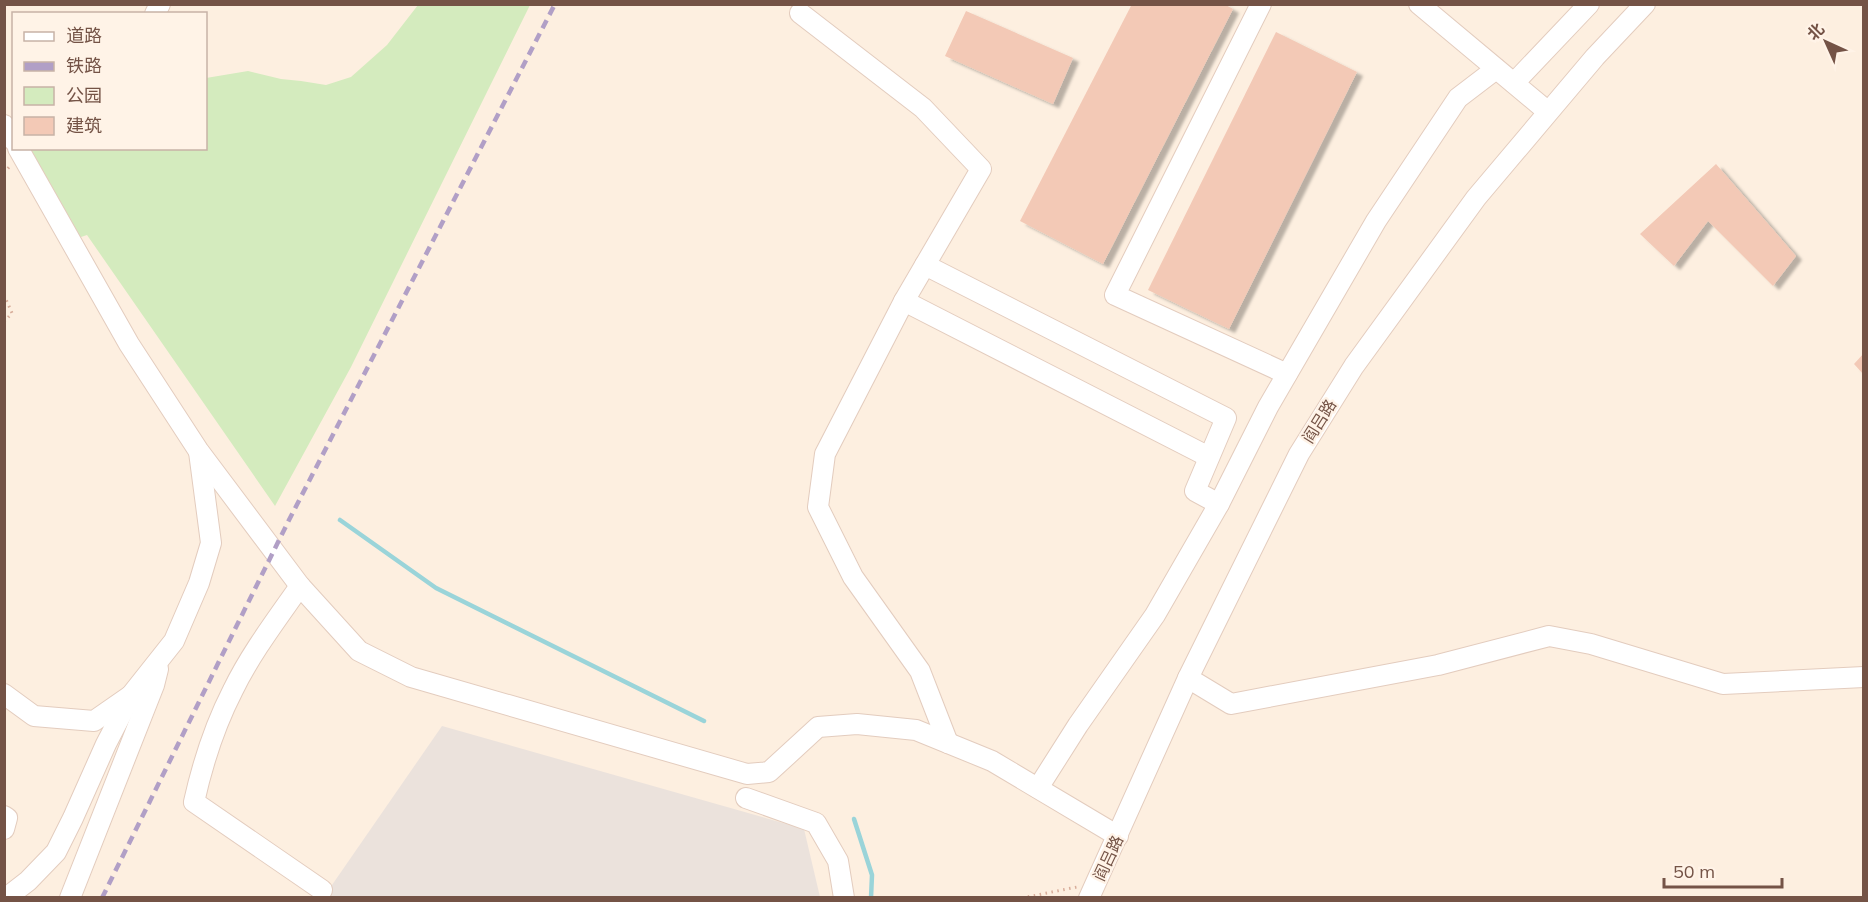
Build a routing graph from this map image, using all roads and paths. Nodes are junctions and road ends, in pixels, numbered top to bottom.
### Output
1 (1261, 4) edge
2 (1419, 4) edge
3 (1589, 4) edge
4 (1645, 4) edge
5 (800, 13) dead end
6 (1496, 69) junction
7 (1514, 83) junction
8 (1547, 111) junction
9 (21, 150) edge
10 (925, 265) junction
11 (4, 295) edge
12 (904, 301) junction
13 (4, 322) edge
14 (1287, 374) junction
15 (198, 450) junction
16 (1209, 457) junction
17 (1219, 504) junction
18 (300, 586) junction
19 (161, 658) junction
20 (1863, 677) edge
21 (1188, 678) junction
22 (4, 694) edge
23 (132, 694) junction
24 (948, 743) junction
25 (1038, 788) junction
26 (746, 798) dead end
27 (4, 816) edge
28 (4, 829) edge
29 (1118, 836) junction
30 (322, 890) dead end
31 (1092, 890) edge
32 (6, 897) edge
33 (70, 897) edge
34 (844, 897) edge
35 (1022, 897) edge

1 - 14 street
2 - 6 street
3 - 7 street
4 - 8 street, 阎吕路
5 - 10 street
6 - 7 street
6 - 14 street
7 - 8 street
8 - 21 street, 阎吕路
9 - 15 street
10 - 12 street
10 - 16 street
11 - 13 path
12 - 16 street
12 - 24 street
14 - 17 street
15 - 18 street
15 - 19 street
16 - 17 street
17 - 25 street
18 - 24 street
18 - 30 street
19 - 23 street
19 - 33 street
20 - 21 street
21 - 29 street, 阎吕路
22 - 23 street
23 - 32 street
24 - 25 street
25 - 29 street
26 - 34 street
27 - 28 street
29 - 31 street, 阎吕路
31 - 35 path

